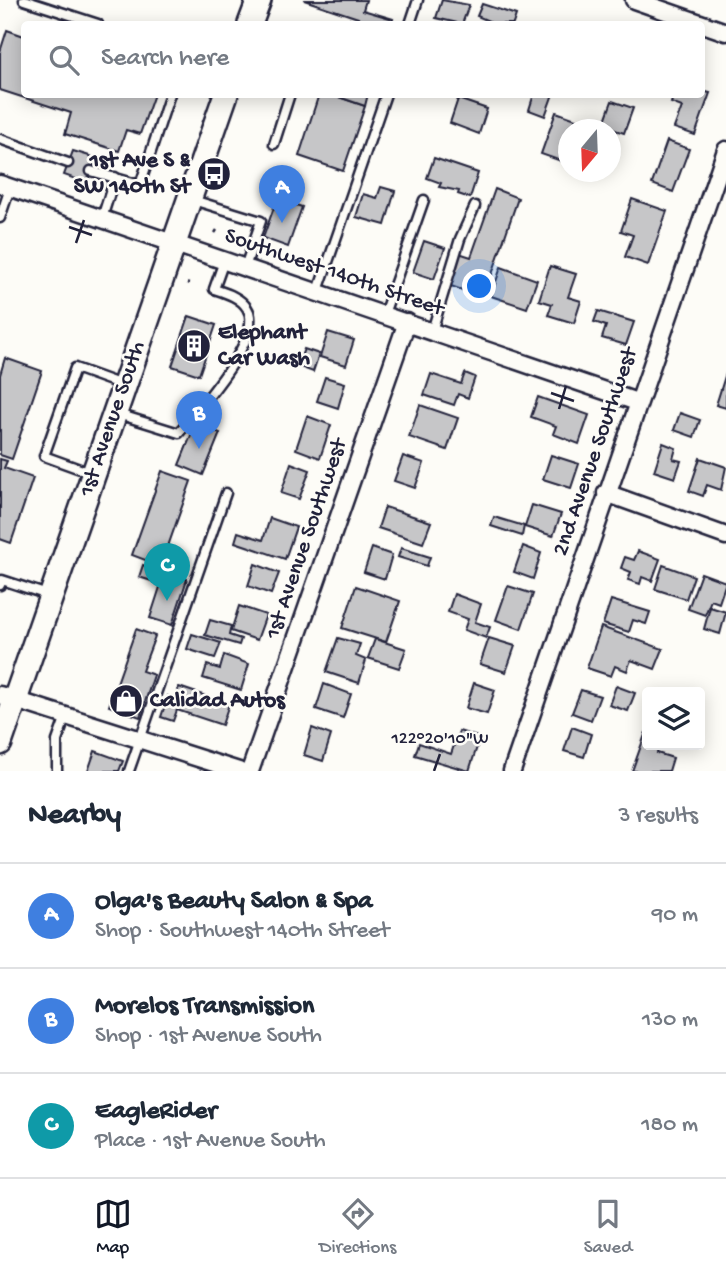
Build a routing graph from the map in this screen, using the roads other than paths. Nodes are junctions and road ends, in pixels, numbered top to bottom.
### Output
1 (24, 0) edge
2 (259, 0) edge
3 (418, 0) edge
4 (634, 0) edge
5 (90, 21) edge
6 (251, 21) edge
7 (411, 21) edge
8 (694, 21) edge
9 (705, 25) edge
10 (726, 32) edge
11 (169, 98) edge
12 (225, 98) edge
13 (289, 98) edge
14 (385, 98) edge
15 (0, 139) edge
16 (274, 144) dead end
17 (726, 149) edge
18 (68, 163) dead end
19 (91, 171) dead end
20 (115, 177) junction
21 (5, 186) edge
22 (190, 199) junction
23 (424, 200) dead end
24 (475, 206) dead end
25 (0, 218) edge
26 (102, 218) junction
27 (175, 242) junction
28 (225, 259) junction
29 (246, 267) junction
30 (318, 291) junction
31 (384, 314) junction
32 (407, 322) junction
33 (432, 331) junction
34 (125, 386) junction
35 (637, 402) junction
36 (115, 414) junction
37 (94, 474) junction
38 (226, 493) dead end
39 (606, 493) junction
40 (726, 536) edge
41 (0, 585) edge
42 (51, 596) junction
43 (7, 697) edge
44 (66, 716) junction
45 (140, 740) junction
46 (0, 743) edge
47 (57, 771) edge
48 (129, 771) edge
49 (239, 771) edge
50 (250, 771) edge
51 (512, 771) edge

1 - 5 lane
2 - 6 main road
3 - 7 lane
4 - 8 street
9 - 10 street
11 - 20 lane
12 - 22 main road, 1st Avenue South
13 - 16 lane
14 - 30 lane
15 - 18 lane
17 - 35 street, 2nd Avenue Southwest
19 - 20 lane
20 - 26 lane
21 - 25 lane
21 - 26 street, Southwest 140th Street
22 - 27 main road, 1st Avenue South
22 - 29 lane
23 - 31 lane
24 - 33 lane
26 - 27 street, Southwest 140th Street
27 - 28 street, Southwest 140th Street
27 - 34 main road, 1st Avenue South
28 - 29 street, Southwest 140th Street
28 - 36 lane
29 - 30 street, Southwest 140th Street
30 - 31 street, Southwest 140th Street
31 - 32 street, Southwest 140th Street
32 - 33 street, Southwest 140th Street
32 - 50 street, 1st Avenue Southwest
33 - 35 street, Southwest 140th Street
34 - 36 main road, 1st Avenue South
34 - 37 lane
35 - 39 street, 2nd Avenue Southwest
36 - 37 main road, 1st Avenue South
37 - 42 main road, 1st Avenue South
38 - 45 lane
39 - 40 street
39 - 51 street, 2nd Avenue Southwest
41 - 42 lane
42 - 43 main road, 1st Avenue South
43 - 44 street
43 - 46 main road, 1st Avenue South
44 - 45 street
44 - 47 lane
45 - 48 lane
45 - 49 street

